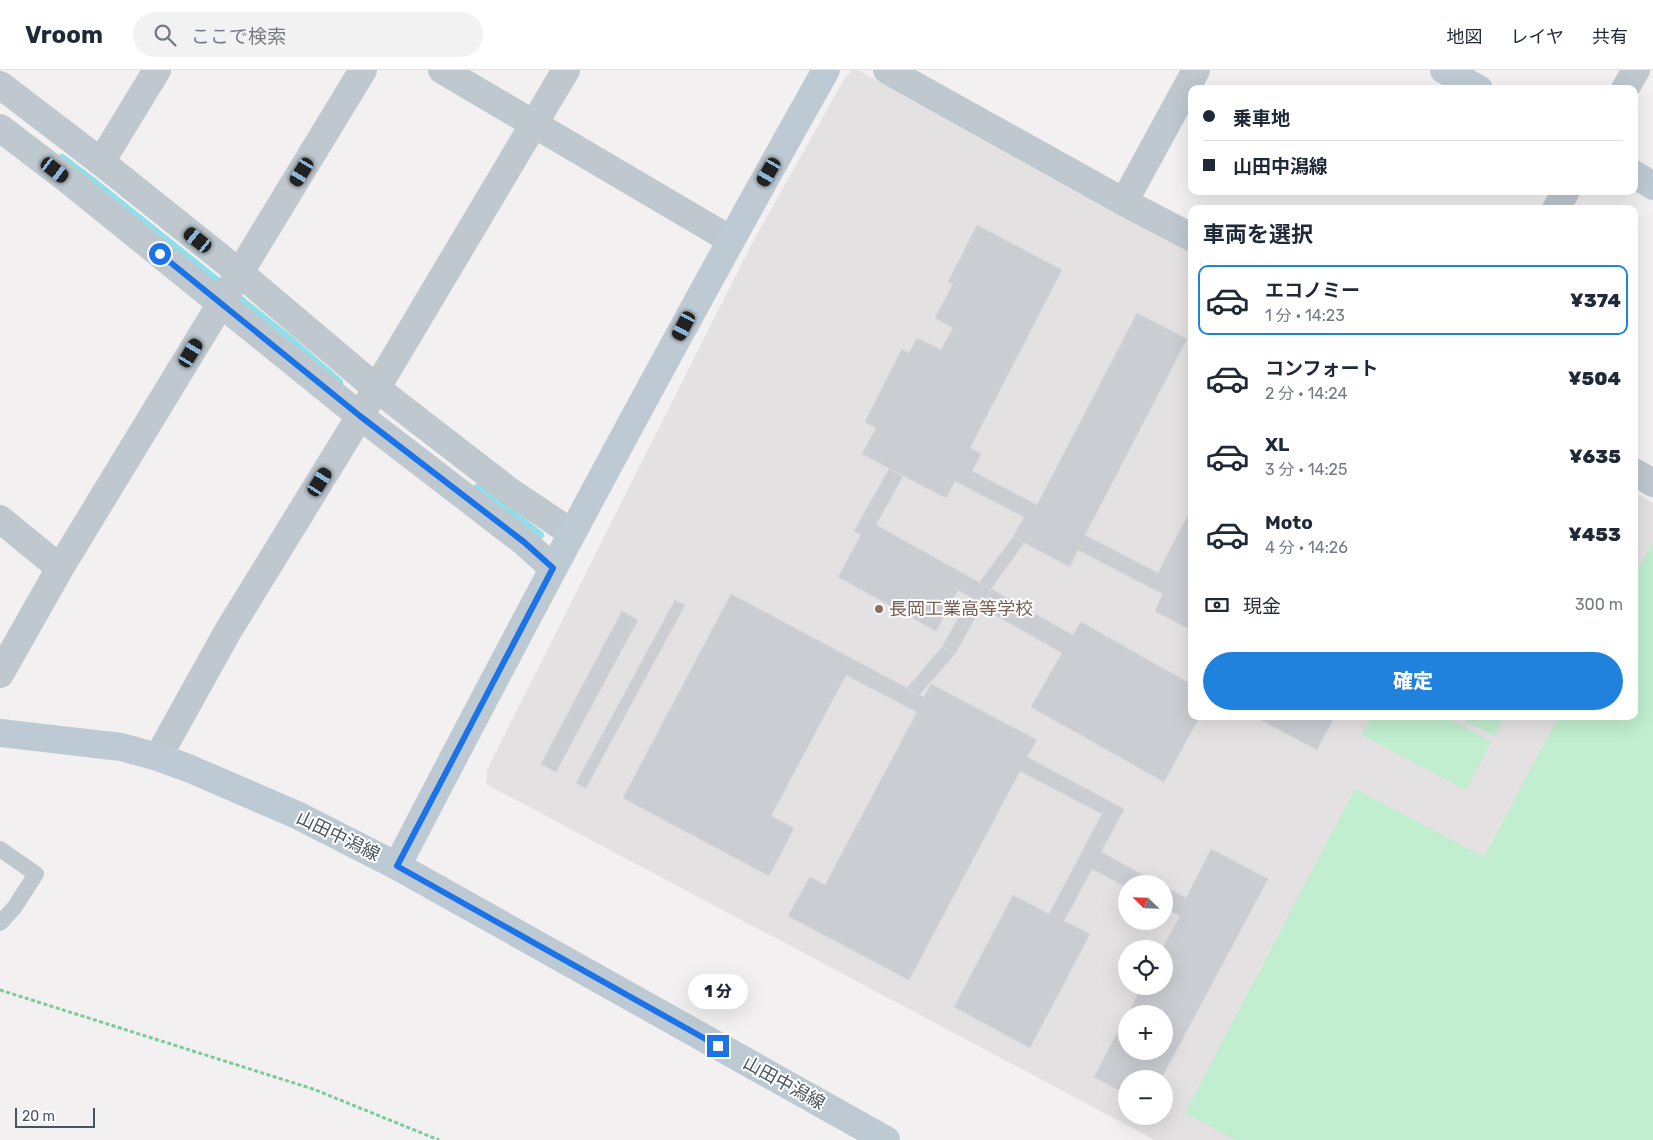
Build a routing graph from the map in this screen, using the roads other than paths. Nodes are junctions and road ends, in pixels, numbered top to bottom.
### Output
1 (156, 70) edge
2 (364, 70) edge
3 (442, 70) edge
4 (566, 70) edge
5 (826, 70) edge
6 (887, 70) edge
7 (1196, 70) edge
8 (1444, 70) edge
9 (1636, 70) edge
10 (0, 84) edge
11 (1472, 85) edge
12 (1627, 85) edge
13 (533, 124) junction
14 (0, 128) edge
15 (101, 162) junction
16 (1638, 177) edge
17 (1653, 186) edge
18 (1124, 202) junction
19 (1188, 235) edge
20 (731, 240) junction
21 (240, 273) junction
22 (221, 304) junction
23 (376, 388) junction
24 (360, 416) junction
25 (1638, 474) edge
26 (1653, 483) edge
27 (0, 520) edge
28 (572, 533) junction
29 (60, 568) junction
30 (553, 568) junction
31 (0, 674) edge
32 (0, 733) edge
33 (158, 757) junction
34 (0, 848) edge
35 (397, 866) junction
36 (0, 923) edge
37 (886, 1140) edge

1 - 15 street
2 - 21 street
3 - 13 street
4 - 13 street
5 - 20 street
6 - 18 street
7 - 18 street
8 - 11 street
9 - 12 street
10 - 15 street
13 - 20 street
13 - 23 street
14 - 22 street
15 - 21 street
16 - 17 street
18 - 19 street
20 - 28 street
21 - 22 street
21 - 23 street
22 - 24 street
22 - 29 street
23 - 24 street
23 - 28 street
24 - 30 street
24 - 33 street
25 - 26 street
27 - 29 street
28 - 30 street
29 - 31 street
30 - 35 street
32 - 33 street, 山田中潟線
33 - 35 street, 山田中潟線
34 - 36 lane
35 - 37 street, 山田中潟線

